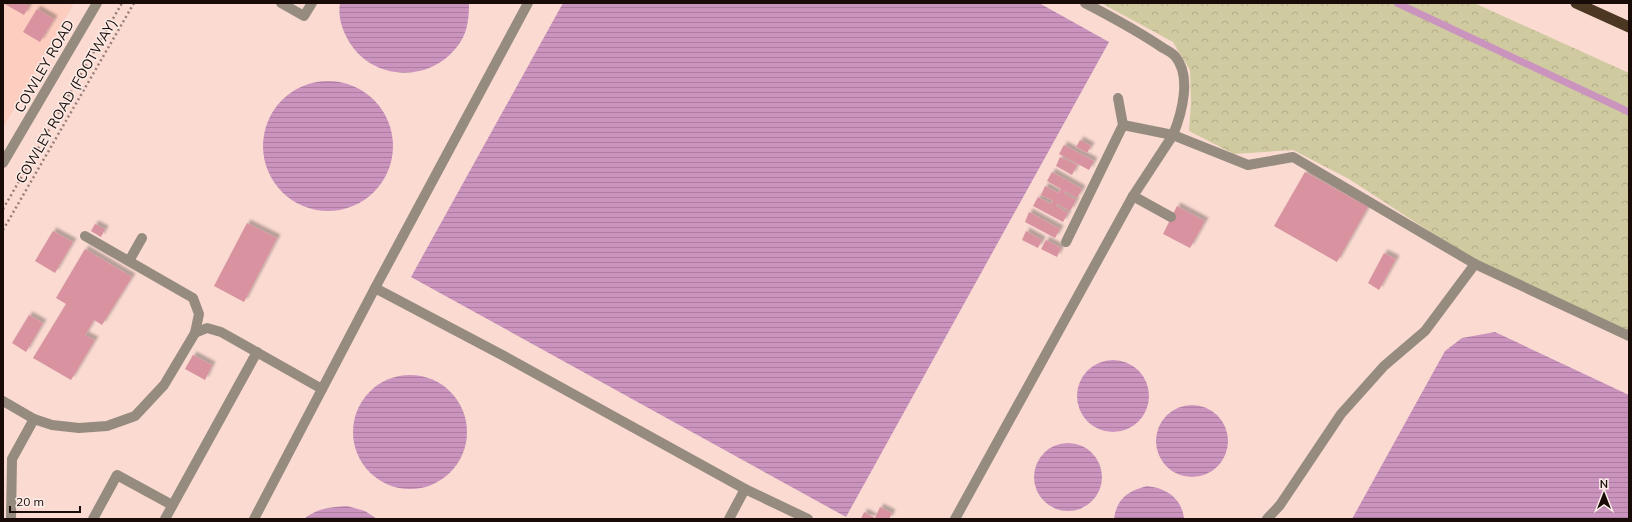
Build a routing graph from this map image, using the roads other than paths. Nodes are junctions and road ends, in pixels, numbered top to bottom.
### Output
1 (97, 3) edge
2 (281, 3) edge
3 (312, 3) edge
4 (528, 3) edge
5 (1085, 3) edge
6 (1576, 3) edge
7 (1629, 27) edge
8 (1118, 98) dead end
9 (1123, 125) junction
10 (1174, 135) junction
11 (3, 163) edge
12 (1133, 196) junction
13 (1171, 217) dead end
14 (85, 236) dead end
15 (142, 238) dead end
16 (1066, 242) dead end
17 (128, 262) junction
18 (1475, 264) junction
19 (375, 288) junction
20 (195, 333) junction
21 (1629, 336) edge
22 (257, 352) junction
23 (322, 388) junction
24 (3, 401) edge
25 (34, 419) junction
26 (745, 489) junction
27 (172, 505) junction
28 (11, 519) edge
29 (93, 519) edge
30 (165, 519) edge
31 (254, 519) edge
32 (729, 519) edge
33 (808, 519) edge
34 (955, 519) edge
35 (1267, 519) edge

1 - 11 street, COWLEY ROAD
2 - 3 street
4 - 19 street
5 - 10 street
6 - 7 highway
8 - 9 street
9 - 10 street
9 - 16 street
10 - 12 street
10 - 18 street
12 - 13 street
12 - 34 street
14 - 17 street
15 - 17 street
17 - 20 street
18 - 21 street
18 - 35 street
19 - 23 street
19 - 26 street
20 - 22 street
20 - 25 street
22 - 23 street
22 - 27 street
23 - 31 street
24 - 25 street
25 - 28 street
26 - 32 street
26 - 33 street
27 - 29 street
27 - 30 street

